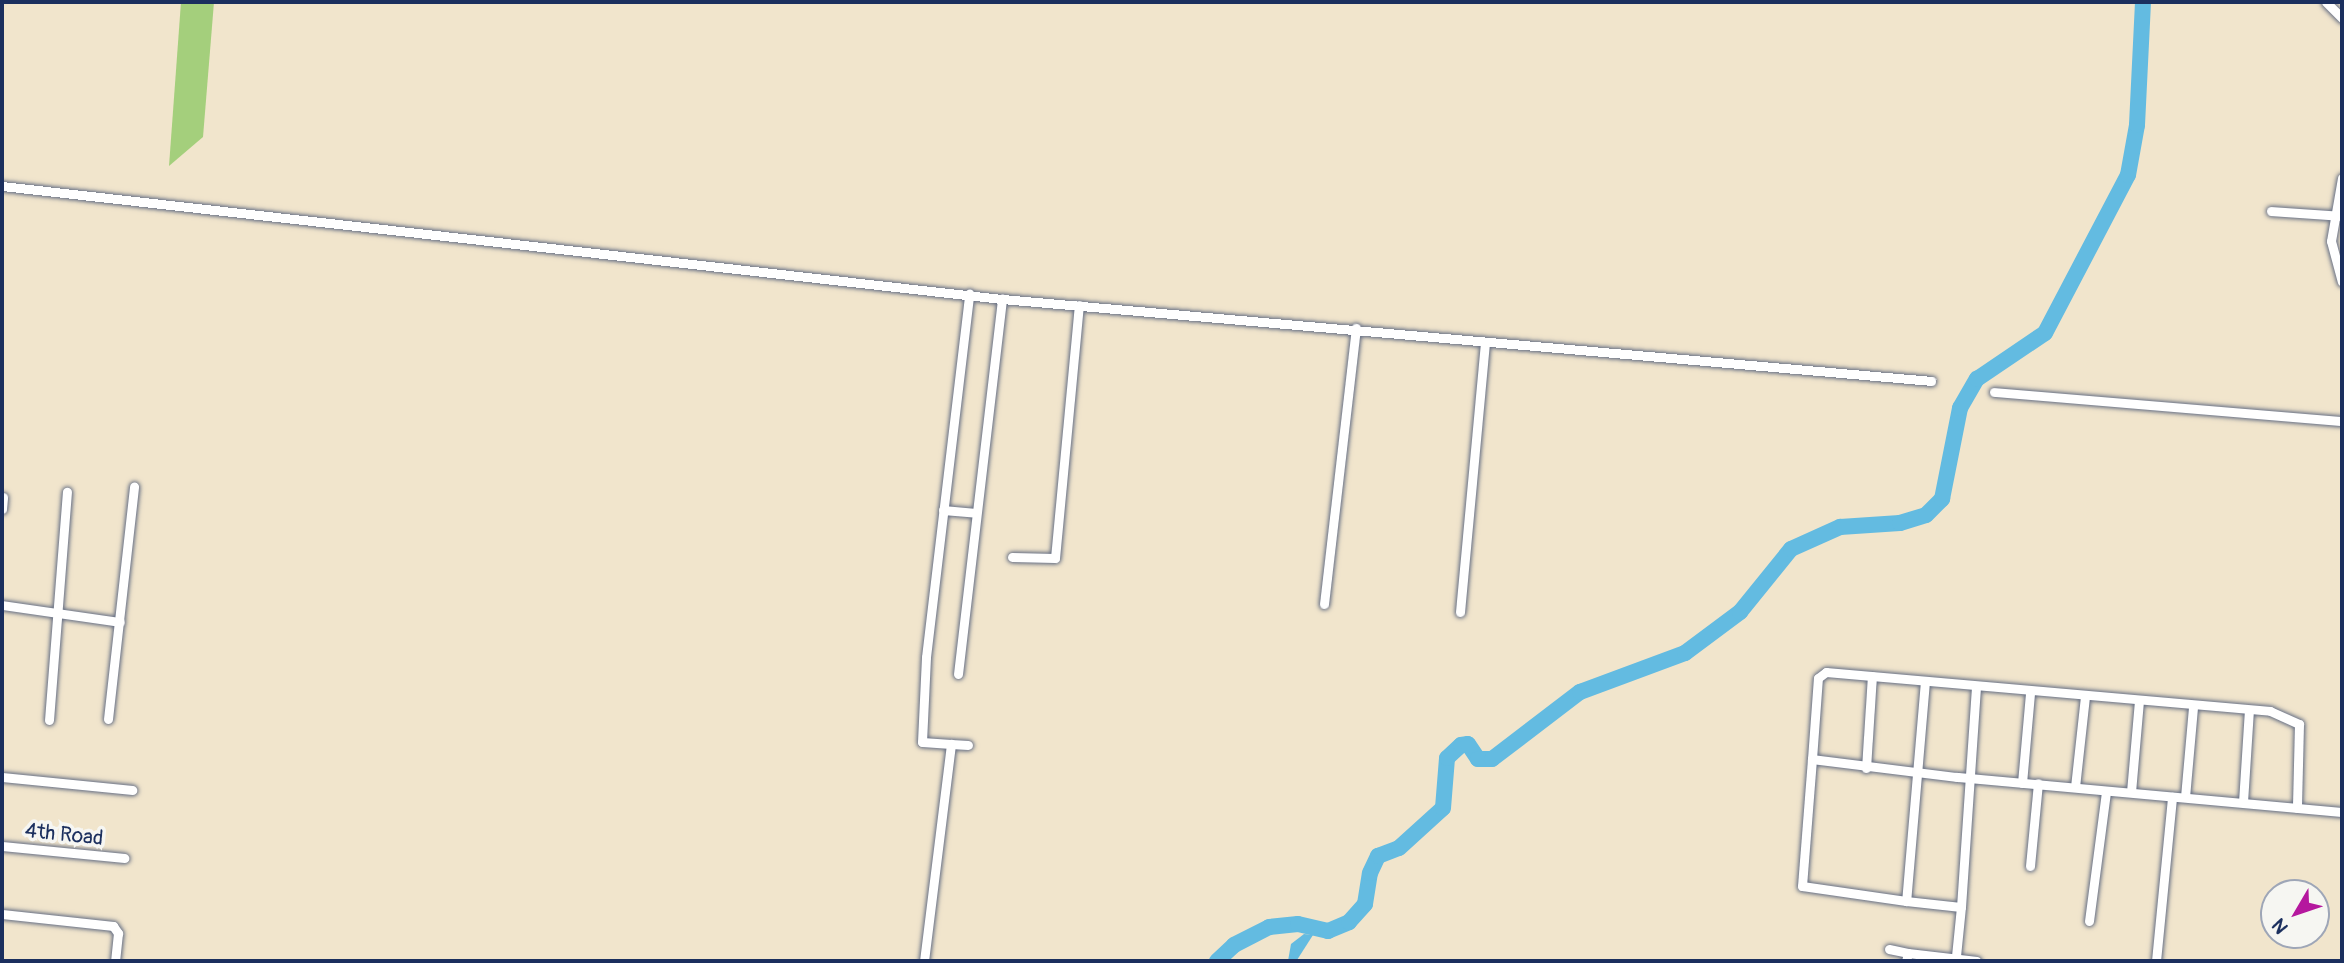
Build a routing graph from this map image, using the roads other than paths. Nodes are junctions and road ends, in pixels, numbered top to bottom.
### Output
1 (2326, 2) edge
2 (2342, 18) edge
3 (2342, 178) edge
4 (2, 186) edge
5 (2271, 211) dead end
6 (2339, 216) edge
7 (2342, 282) edge
8 (969, 294) junction
9 (1002, 299) junction
10 (1079, 305) junction
11 (1356, 328) junction
12 (1485, 343) junction
13 (1931, 381) dead end
14 (1994, 392) dead end
15 (2342, 421) edge
16 (134, 486) dead end
17 (67, 492) dead end
18 (3, 497) edge
19 (2, 509) edge
20 (943, 510) junction
21 (976, 513) junction
22 (1012, 557) dead end
23 (1324, 604) dead end
24 (2, 606) edge
25 (1460, 612) dead end
26 (58, 615) junction
27 (120, 622) junction
28 (958, 674) dead end
29 (1872, 676) junction
30 (1926, 681) junction
31 (1976, 687) junction
32 (2030, 693) junction
33 (2085, 696) junction
34 (2139, 701) junction
35 (2193, 707) junction
36 (2249, 710) junction
37 (108, 719) dead end
38 (49, 720) dead end
39 (951, 744) junction
40 (968, 746) dead end
41 (1812, 759) junction
42 (1866, 768) junction
43 (1918, 773) junction
44 (2, 777) edge
45 (1968, 777) junction
46 (2022, 783) junction
47 (2038, 783) junction
48 (2075, 787) junction
49 (132, 790) dead end
50 (2106, 790) junction
51 (2130, 792) junction
52 (2172, 797) junction
53 (2185, 797) junction
54 (2243, 802) junction
55 (2297, 808) junction
56 (2342, 812) edge
57 (2, 846) edge
58 (124, 858) dead end
59 (2030, 866) dead end
60 (1906, 901) junction
61 (1961, 907) junction
62 (2, 914) edge
63 (2089, 921) dead end
64 (1889, 949) dead end
65 (1956, 956) junction
66 (1907, 957) edge
67 (115, 961) edge
68 (924, 961) edge
69 (1978, 961) edge
70 (2156, 961) edge

1 - 2 street
3 - 6 street
4 - 8 street
5 - 6 street
6 - 7 street
8 - 9 street
8 - 20 street
9 - 10 street
9 - 21 street
10 - 11 street
10 - 22 street
11 - 12 street
11 - 23 street
12 - 13 street
12 - 25 street
14 - 15 street
16 - 27 street
17 - 26 street
18 - 19 street
20 - 21 street
20 - 39 street
21 - 28 street
24 - 26 street
26 - 27 street
26 - 38 street
27 - 37 street
29 - 30 street
29 - 41 street
29 - 42 street
30 - 31 street
30 - 43 street
31 - 32 street
31 - 45 street
32 - 33 street
32 - 46 street
33 - 34 street
33 - 48 street
34 - 35 street
34 - 51 street
35 - 36 street
35 - 53 street
36 - 54 street
36 - 55 street
39 - 40 street
39 - 68 street
41 - 42 street
41 - 60 street
42 - 43 street
43 - 45 street
43 - 60 street
44 - 49 street
45 - 46 street
45 - 61 street
46 - 47 street
47 - 48 street
47 - 59 street
48 - 50 street
50 - 51 street
50 - 63 street
51 - 52 street
52 - 53 street
52 - 70 street
53 - 54 street
54 - 55 street
55 - 56 street
57 - 58 street, 4th Road
60 - 61 street
61 - 65 street
62 - 67 street
64 - 66 street
65 - 66 street
65 - 69 street

